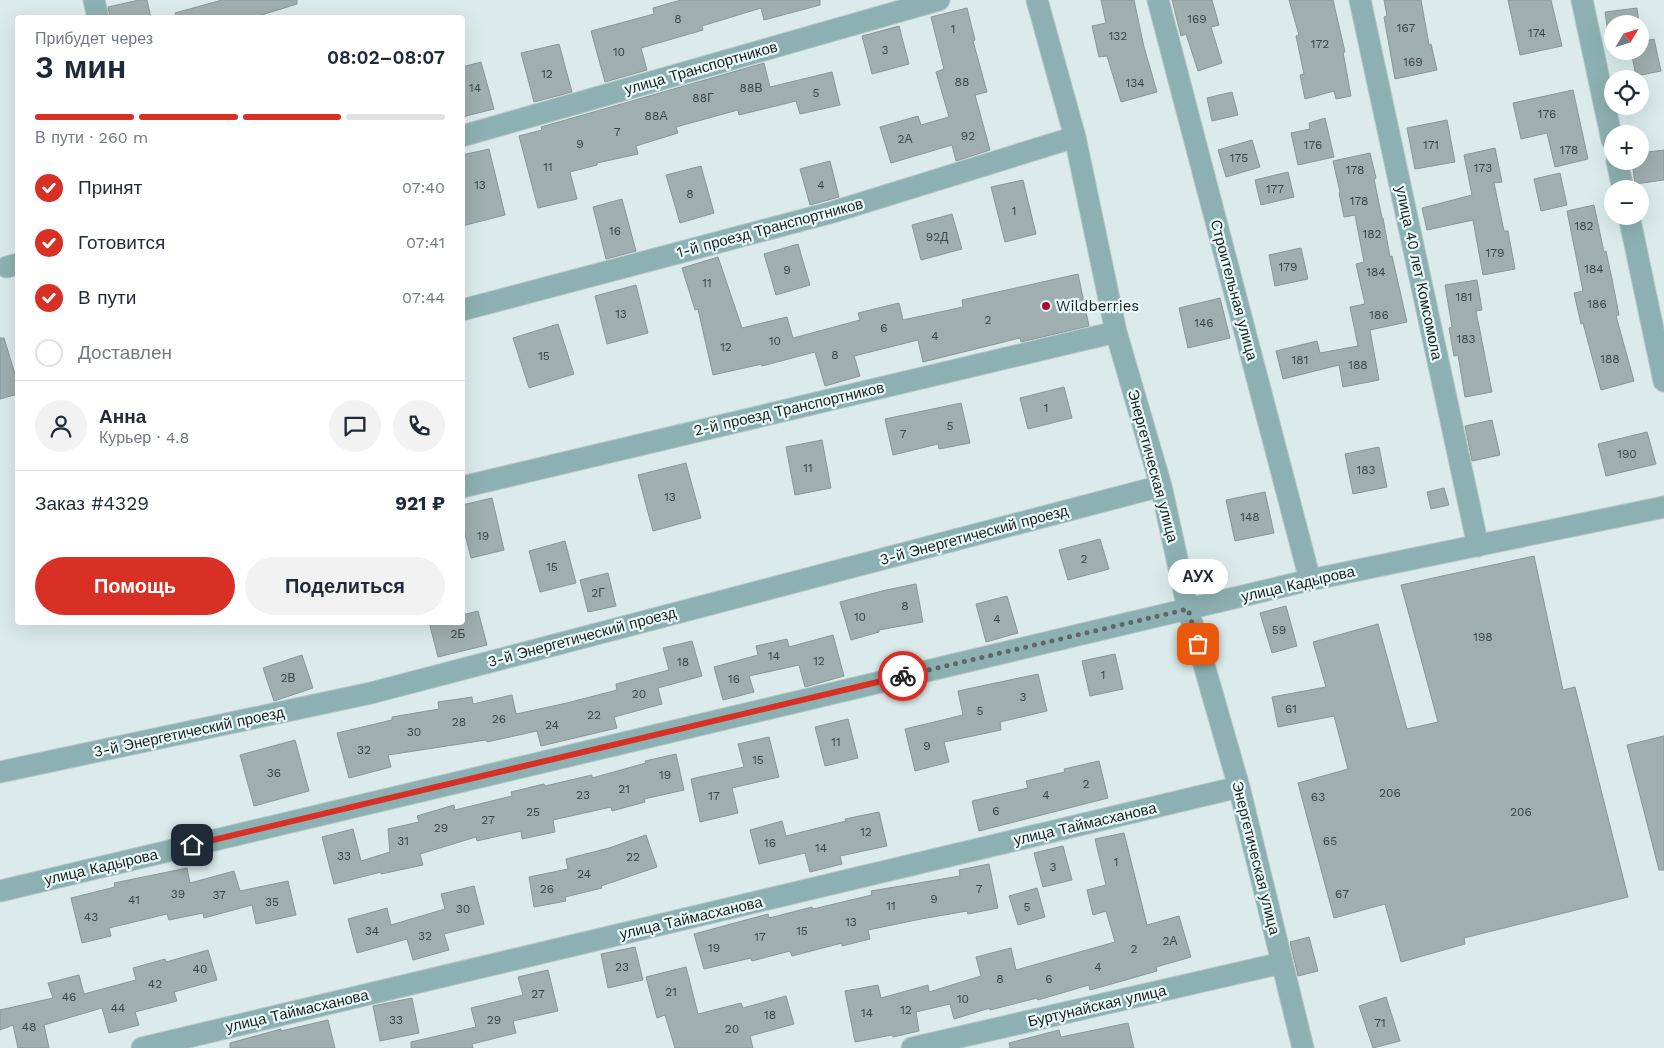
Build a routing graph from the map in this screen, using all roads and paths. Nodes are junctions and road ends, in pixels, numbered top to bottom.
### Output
1 (94, 0) edge
2 (939, 0) edge
3 (1037, 0) edge
4 (1158, 0) edge
5 (1360, 0) edge
6 (1582, 0) edge
7 (97, 15) edge
8 (1609, 125) edge
9 (465, 135) edge
10 (1075, 136) junction
11 (1631, 225) edge
12 (465, 309) edge
13 (1116, 332) junction
14 (1664, 381) edge
15 (465, 485) edge
16 (1161, 486) junction
17 (1664, 508) edge
18 (1478, 546) junction
19 (1310, 580) junction
20 (1188, 609) junction
21 (0, 772) edge
22 (1239, 787) junction
23 (0, 891) edge
24 (1282, 963) junction
25 (142, 1048) edge
26 (912, 1048) edge
27 (1303, 1048) edge

1 - 7 street
2 - 9 street, улица Транспортников
3 - 10 street, Энергетическая улица
4 - 19 street, Строительная улица
5 - 18 street, улица 40 лет Комсомола
6 - 8 street
10 - 12 street, 1-й проезд Транспортников
10 - 13 street, Энергетическая улица
11 - 14 street
13 - 15 street, 2-й проезд Транспортников
13 - 16 street, Энергетическая улица
16 - 20 street, Энергетическая улица
16 - 21 street, 3-й Энергетический проезд
17 - 18 street, улица Кадырова
18 - 19 street, улица Кадырова
19 - 20 street, улица Кадырова
20 - 22 street, Энергетическая улица
20 - 23 street, улица Кадырова
22 - 24 street, Энергетическая улица
22 - 25 street, улица Таймасханова
24 - 26 street, Буртунайская улица
24 - 27 street, Энергетическая улица

